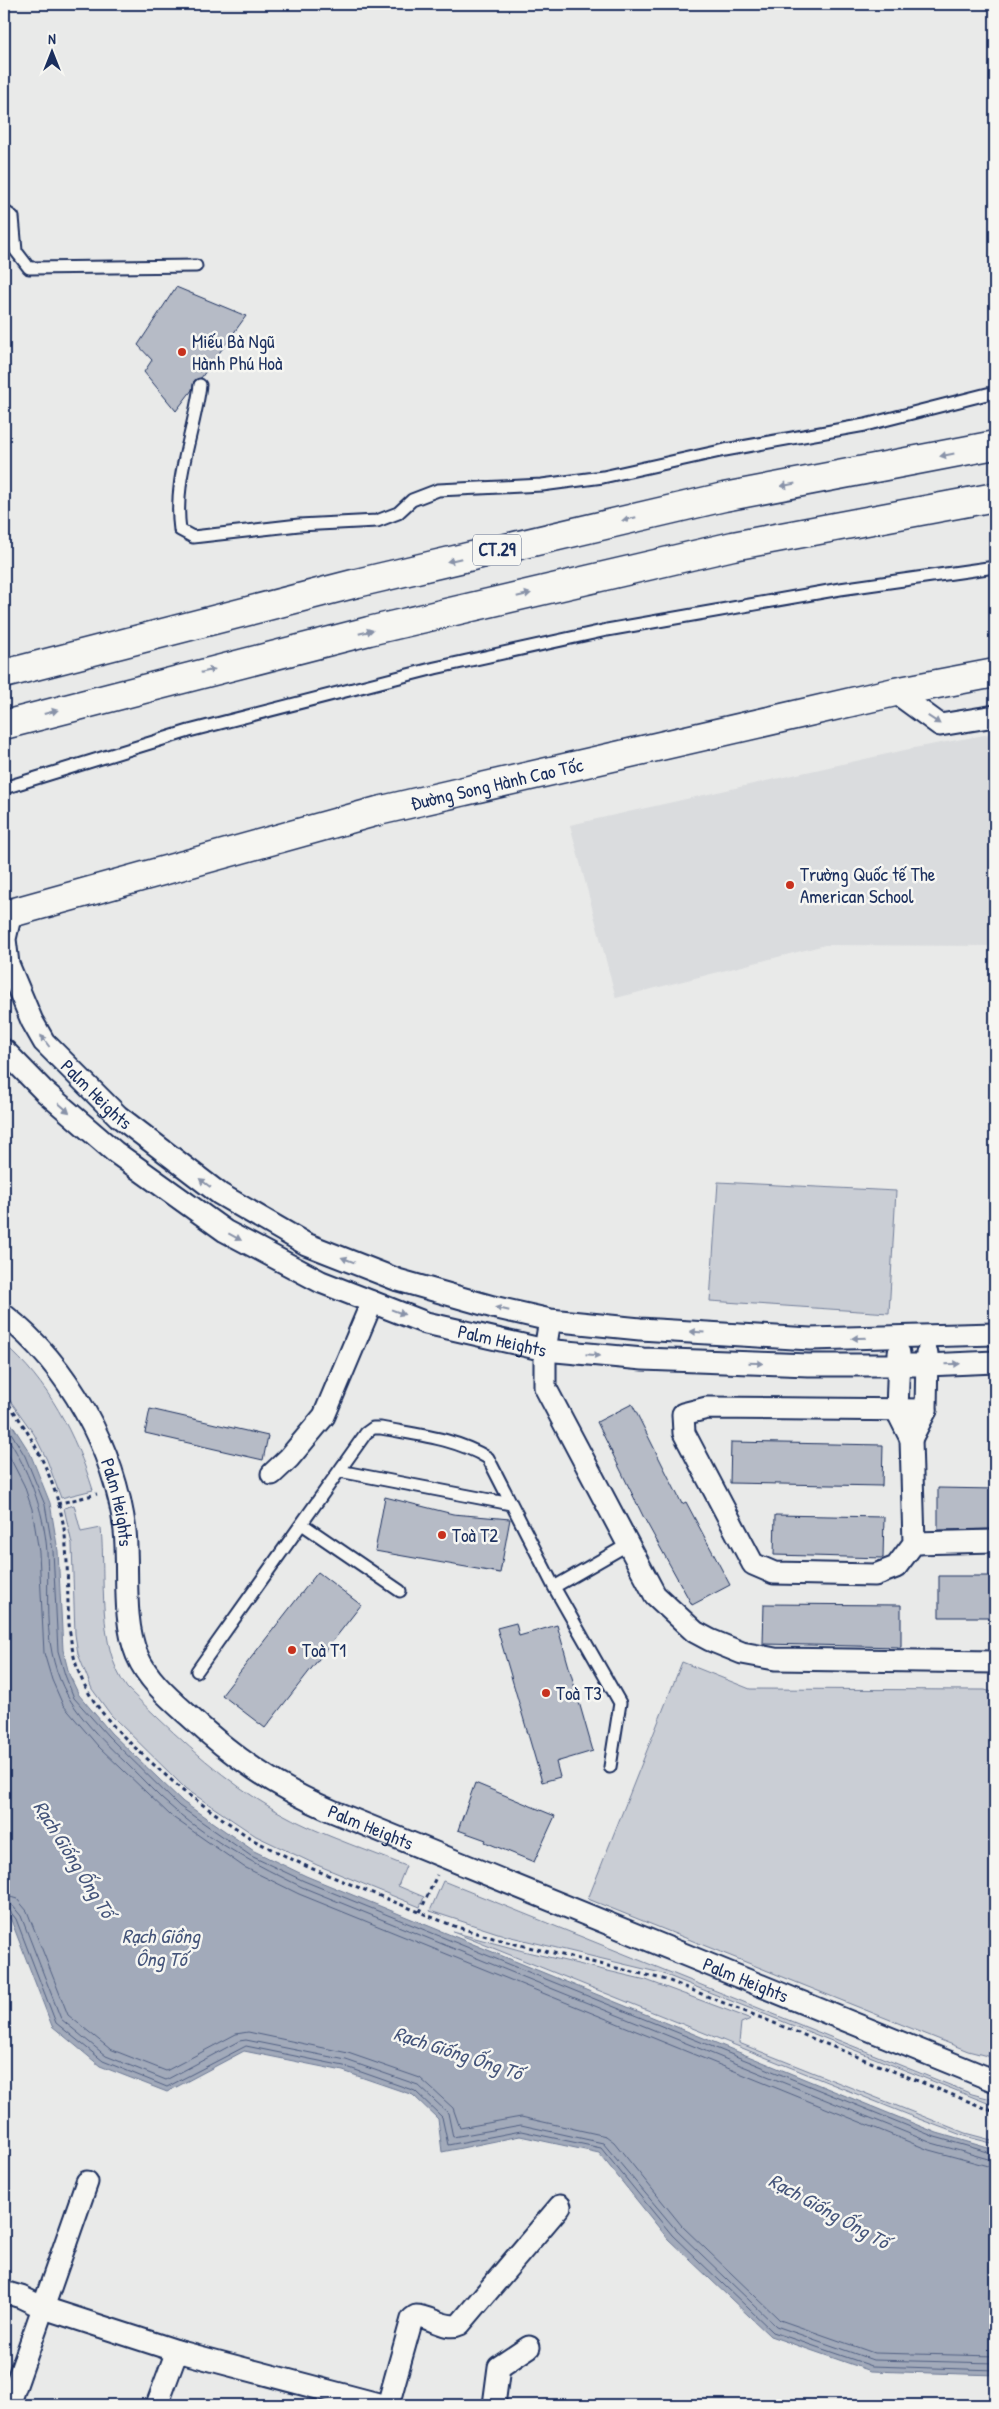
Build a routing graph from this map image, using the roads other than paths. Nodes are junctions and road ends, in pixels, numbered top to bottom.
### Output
1 (4, 211) edge
2 (196, 266) dead end
3 (200, 385) dead end
4 (995, 392) edge
5 (995, 446) edge
6 (995, 497) edge
7 (995, 567) edge
8 (995, 673) edge
9 (4, 674) edge
10 (895, 692) junction
11 (995, 716) edge
12 (4, 725) edge
13 (4, 788) edge
14 (7, 914) edge
15 (4, 1050) edge
16 (372, 1302) junction
17 (4, 1315) edge
18 (550, 1320) junction
19 (995, 1334) edge
20 (928, 1337) junction
21 (899, 1338) junction
22 (545, 1350) junction
23 (995, 1362) edge
24 (898, 1365) junction
25 (927, 1365) junction
26 (926, 1410) junction
27 (897, 1411) junction
28 (911, 1439) junction
29 (339, 1471) junction
30 (272, 1474) dead end
31 (511, 1504) junction
32 (302, 1524) junction
33 (995, 1541) edge
34 (914, 1543) junction
35 (627, 1546) junction
36 (554, 1587) junction
37 (400, 1591) dead end
38 (995, 1662) edge
39 (197, 1671) dead end
40 (610, 1767) dead end
41 (995, 2081) edge
42 (87, 2182) dead end
43 (560, 2206) dead end
44 (4, 2292) edge
45 (44, 2308) junction
46 (529, 2347) dead end
47 (177, 2351) junction
48 (9, 2405) edge
49 (157, 2405) edge
50 (382, 2405) edge
51 (388, 2405) edge
52 (494, 2405) edge

1 - 2 lane
3 - 4 lane
5 -> 9 main road, CT.29
12 -> 6 main road
7 - 13 lane
8 - 10 main road, Đường Song Hành Cao Tốc
10 -> 11 street
10 - 14 main road, Đường Song Hành Cao Tốc
18 -> 14 street, Palm Heights
15 -> 16 street, Palm Heights
16 -> 22 street, Palm Heights
16 - 30 street
17 - 41 street, Palm Heights
21 -> 18 street, Palm Heights
18 - 22 street
19 - 20 street, Palm Heights
20 - 21 street, Palm Heights
20 - 25 street
21 - 24 street
22 -> 24 street
22 - 35 street, Palm Heights
25 -> 23 street
24 - 25 street
24 - 27 street
25 - 26 street
26 - 27 street
26 - 28 street
27 - 28 street
27 - 34 street
28 - 34 street
29 - 31 lane
29 - 31 lane
29 - 32 lane
31 - 36 lane
32 - 37 lane
32 - 39 lane
33 - 34 street
35 - 36 lane
35 - 38 street, Palm Heights
36 - 40 lane
42 - 45 street
43 - 51 street
44 - 45 street
45 - 47 street
45 - 48 street
46 - 52 street
47 - 49 street
47 - 50 street

